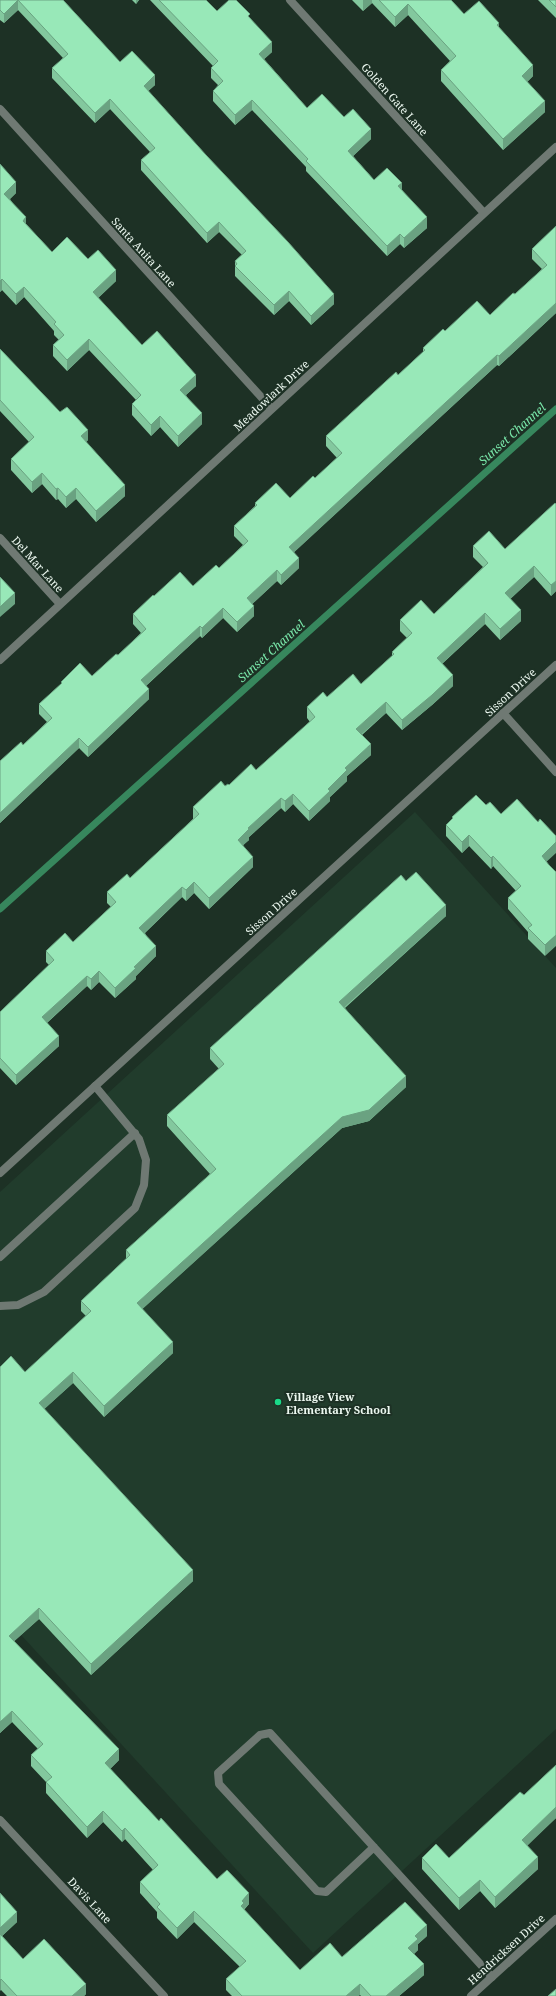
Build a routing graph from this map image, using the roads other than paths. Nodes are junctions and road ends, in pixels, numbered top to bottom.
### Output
1 (290, 0) edge
2 (0, 109) edge
3 (556, 147) edge
4 (484, 213) junction
5 (272, 409) junction
6 (0, 538) edge
7 (60, 604) junction
8 (0, 660) edge
9 (556, 664) edge
10 (503, 713) junction
11 (556, 772) edge
12 (95, 1086) junction
13 (134, 1133) junction
14 (0, 1173) edge
15 (0, 1257) edge
16 (0, 1306) edge
17 (0, 1820) edge
18 (374, 1848) junction
19 (556, 1919) edge
20 (492, 1977) junction
21 (164, 1996) edge
22 (471, 1996) edge

1 - 4 street, Golden Gate Lane
2 - 5 street, Santa Anita Lane
3 - 4 street, Meadowlark Drive
4 - 5 street, Meadowlark Drive
5 - 7 street, Meadowlark Drive
6 - 7 street, Del Mar Lane
7 - 8 street, Meadowlark Drive
9 - 10 street, Sisson Drive
10 - 11 street
10 - 12 street, Sisson Drive
12 - 13 street
12 - 14 street, Sisson Drive
13 - 15 street
13 - 16 street
17 - 21 street, Davis Lane
18 - 18 street
18 - 20 street
19 - 20 street, Hendricksen Drive
20 - 22 street, Hendricksen Drive

